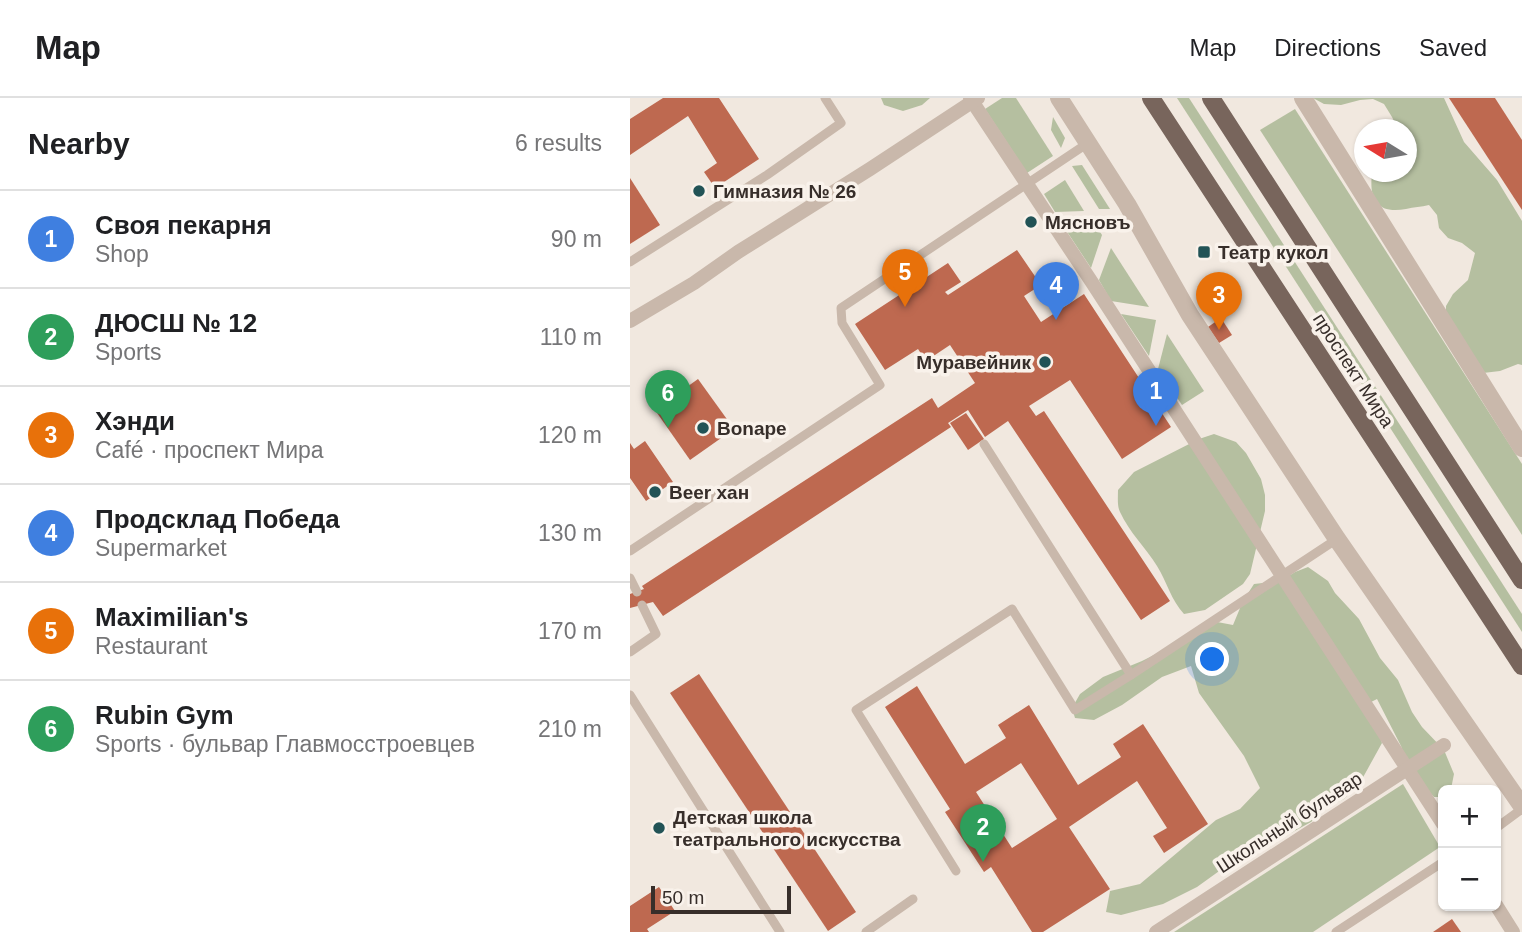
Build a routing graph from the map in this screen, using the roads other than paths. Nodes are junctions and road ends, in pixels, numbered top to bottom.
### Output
1 (825, 98) edge
2 (1059, 98) edge
3 (1151, 98) edge
4 (1211, 98) edge
5 (1303, 98) edge
6 (974, 99) edge
7 (1088, 143) junction
8 (1026, 184) junction
9 (630, 262) edge
10 (630, 321) edge
11 (984, 444) dead end
12 (1522, 448) edge
13 (1337, 539) junction
14 (630, 551) edge
15 (1282, 575) junction
16 (630, 578) edge
17 (1522, 580) edge
18 (637, 592) dead end
19 (642, 605) dead end
20 (630, 652) edge
21 (1522, 666) edge
22 (1131, 675) junction
23 (630, 695) edge
24 (1444, 745) dead end
25 (1408, 769) junction
26 (1522, 808) edge
27 (1438, 816) edge
28 (1501, 824) edge
29 (1438, 865) edge
30 (956, 871) dead end
31 (913, 899) dead end
32 (1500, 911) edge
33 (780, 932) edge
34 (866, 932) edge
35 (1156, 932) edge
36 (1336, 932) edge
37 (1513, 932) edge

1 - 9 lane
2 - 7 street
3 - 21 main road, проспект Мира
4 - 17 main road, проспект Мира
5 - 12 street
6 - 8 street
6 - 10 street
7 - 8 lane
7 - 13 street
8 - 14 lane
8 - 15 street
11 - 22 lane
13 - 15 lane
13 - 26 street
15 - 22 lane
15 - 25 street
16 - 18 lane
19 - 20 lane
22 - 30 lane
23 - 33 lane
24 - 25 street, Школьный бульвар
25 - 27 street
25 - 35 street, Школьный бульвар
26 - 28 lane
29 - 36 lane
31 - 34 lane
32 - 37 street

